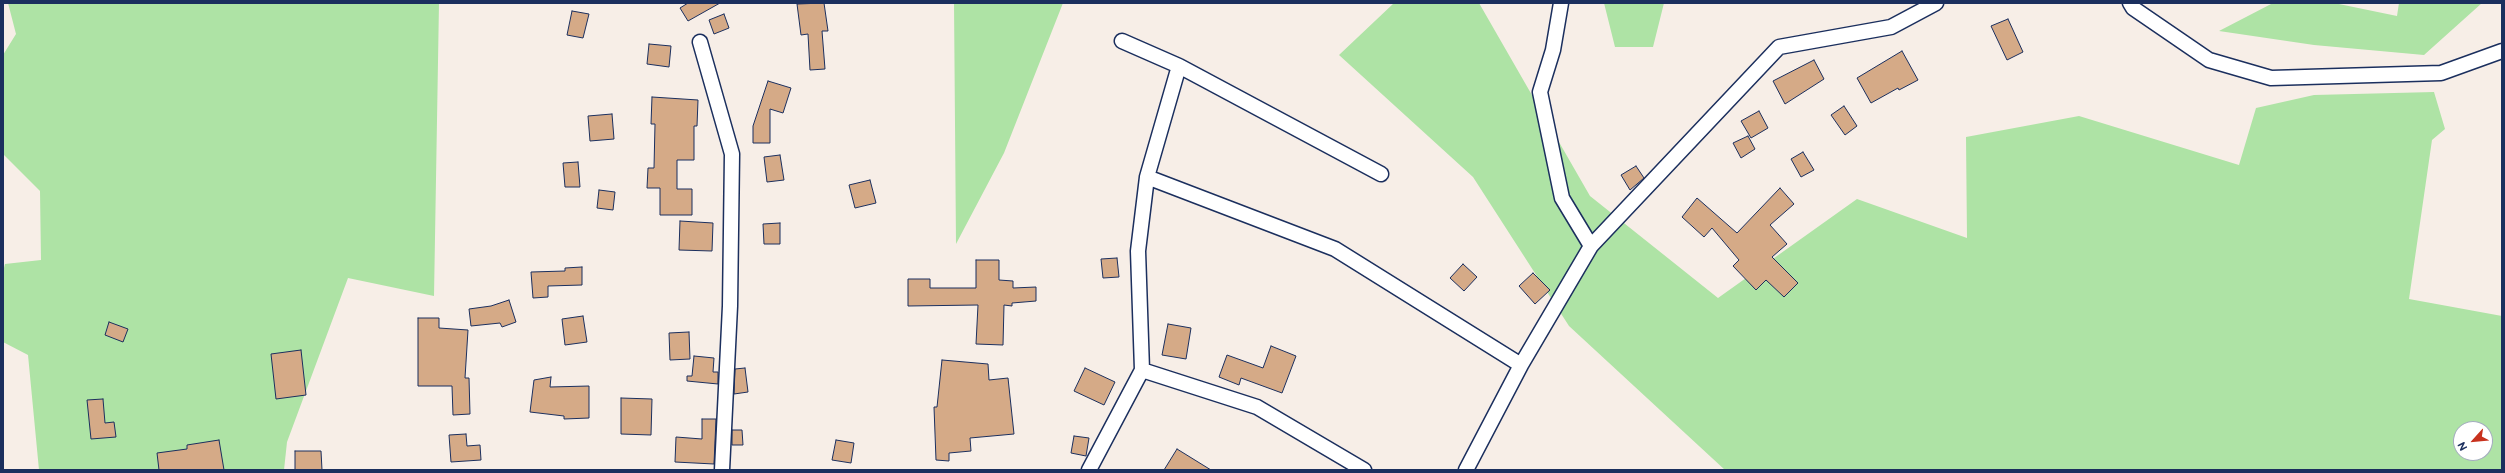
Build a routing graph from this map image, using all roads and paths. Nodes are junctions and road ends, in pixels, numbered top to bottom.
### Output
1 (1561, 3) edge
2 (1936, 3) edge
3 (2130, 3) edge
4 (1122, 41) dead end
5 (700, 42) dead end
6 (2502, 51) edge
7 (1179, 66) junction
8 (1381, 174) dead end
9 (1147, 177) junction
10 (1591, 246) junction
11 (1521, 365) junction
12 (1142, 370) junction
13 (722, 470) edge
14 (1089, 470) edge
15 (1364, 470) edge
16 (1466, 470) edge

1 - 10 street
2 - 10 street
3 - 6 street
4 - 7 street
5 - 13 street
7 - 8 street
7 - 9 street
9 - 11 street
9 - 12 street
10 - 11 street
11 - 16 street
12 - 14 street
12 - 15 street

